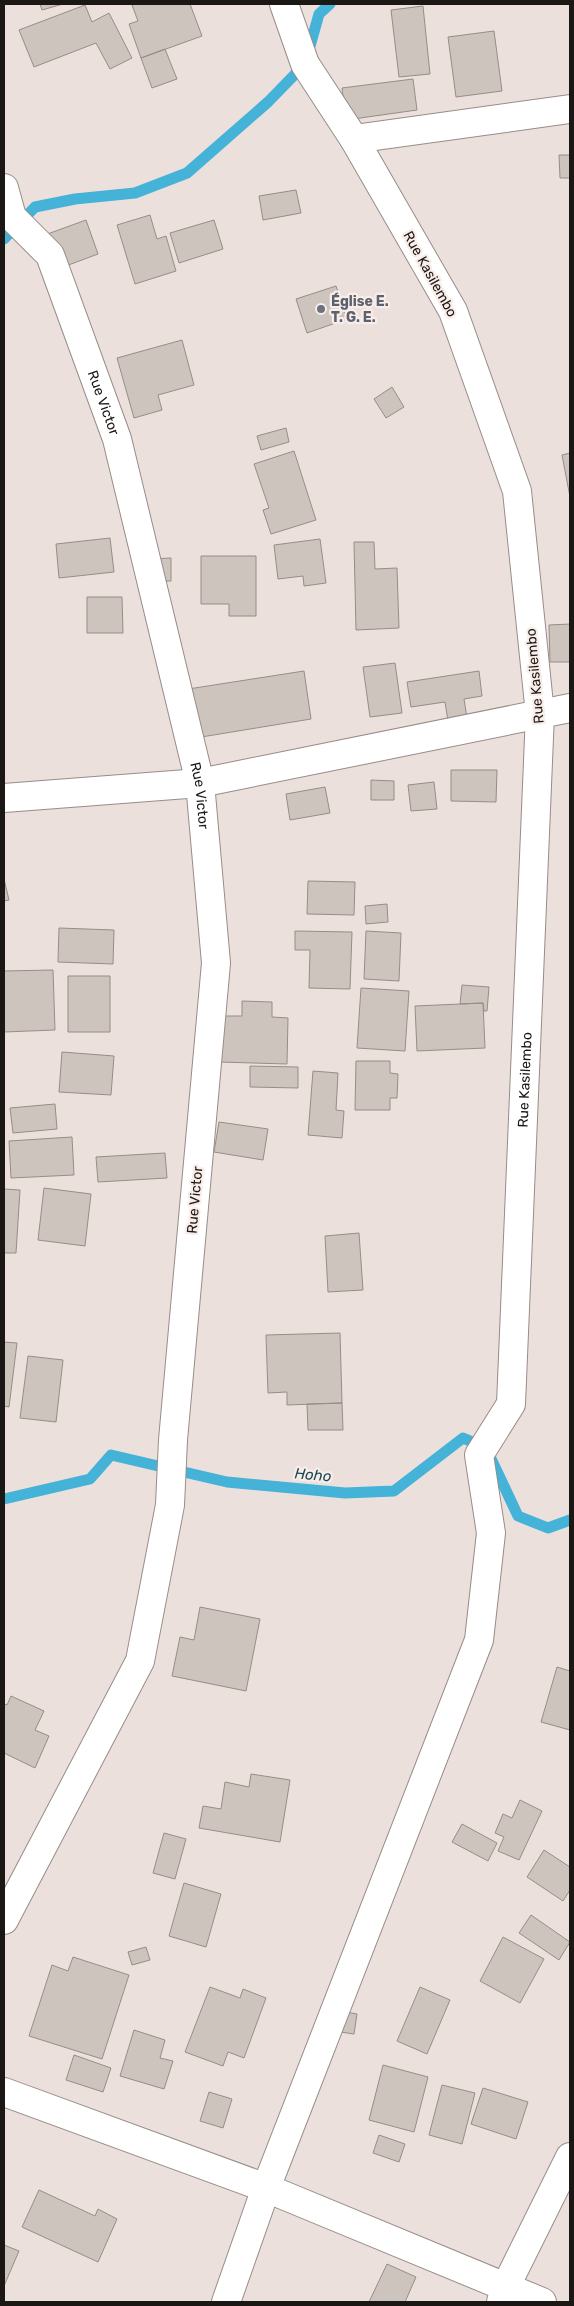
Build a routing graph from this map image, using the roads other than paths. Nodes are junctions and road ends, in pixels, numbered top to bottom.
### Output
1 (284, 4) edge
2 (570, 109) edge
3 (354, 140) junction
4 (4, 188) edge
5 (570, 708) edge
6 (540, 714) junction
7 (200, 783) junction
8 (4, 798) edge
9 (4, 1920) edge
10 (4, 2092) edge
11 (570, 2157) edge
12 (266, 2188) junction
13 (503, 2295) edge
14 (226, 2302) edge
15 (542, 2302) edge

1 - 3 street, Rue Kasilembo
2 - 3 street
3 - 6 street, Rue Kasilembo
4 - 7 street, Rue Victor
5 - 6 street
6 - 7 street
6 - 12 street, Rue Kasilembo
7 - 8 street
7 - 9 street, Rue Victor
10 - 12 street
11 - 13 street
12 - 13 street
12 - 14 street
13 - 15 street

